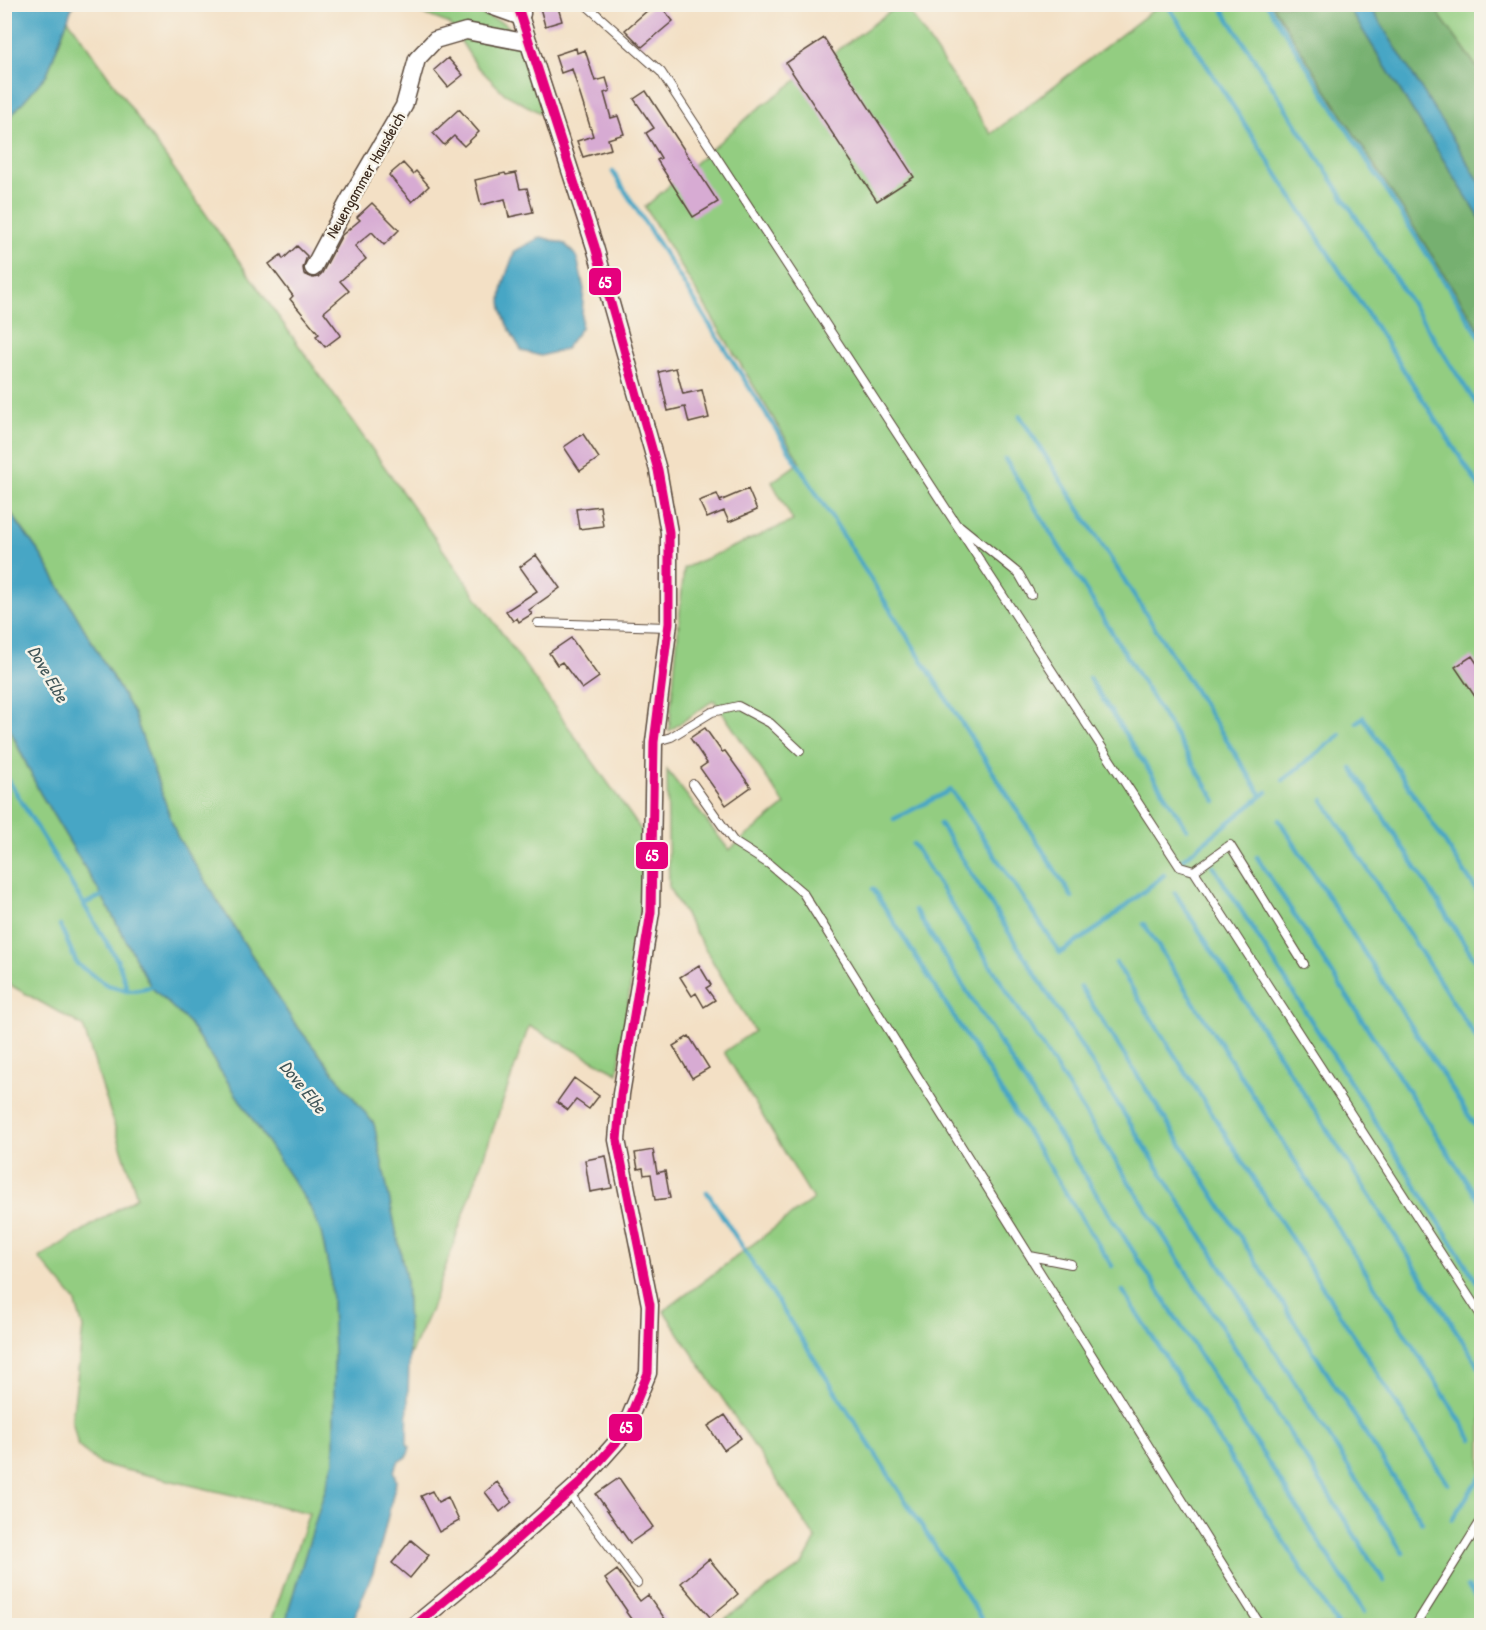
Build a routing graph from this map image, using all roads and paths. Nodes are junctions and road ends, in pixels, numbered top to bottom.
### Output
1 (494, 4) edge
2 (585, 4) edge
3 (518, 9) edge
4 (529, 44) junction
5 (313, 268) dead end
6 (952, 520) junction
7 (1031, 594) dead end
8 (538, 623) dead end
9 (668, 627) junction
10 (654, 742) junction
11 (800, 751) dead end
12 (693, 784) dead end
13 (1194, 871) junction
14 (1304, 964) dead end
15 (1030, 1256) junction
16 (1071, 1264) dead end
17 (1482, 1317) edge
18 (569, 1493) junction
19 (1482, 1519) edge
20 (637, 1583) dead end
21 (414, 1626) edge
22 (1261, 1626) edge
23 (1415, 1626) edge

1 - 3 street
2 - 6 lane
3 - 4 street
4 - 5 street, Neuengammer Hausdeich
4 - 9 street
6 - 7 lane
6 - 13 lane
8 - 9 lane
9 - 10 street
10 - 11 lane
10 - 18 street
12 - 15 lane
13 - 14 lane
13 - 17 lane
15 - 16 lane
15 - 22 lane
18 - 20 lane
18 - 21 street
19 - 23 lane

